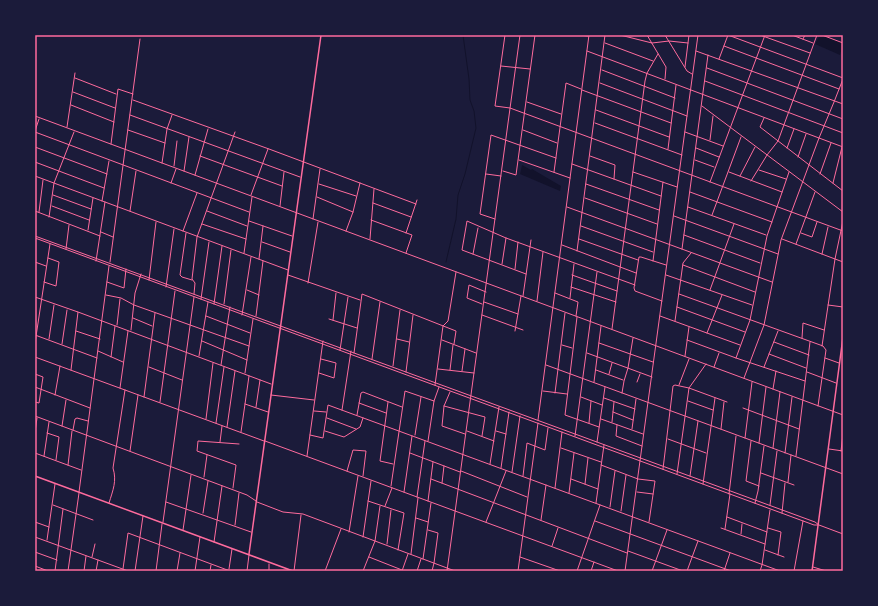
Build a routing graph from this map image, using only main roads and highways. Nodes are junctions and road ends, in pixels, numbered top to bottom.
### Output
1 (321, 35) edge
2 (843, 336) edge
3 (842, 354) edge
4 (35, 476) edge
5 (249, 554) junction
6 (294, 571) edge
7 (812, 571) edge

1 - 5 main road
2 - 3 main road
3 - 7 main road
4 - 5 main road
5 - 6 main road

